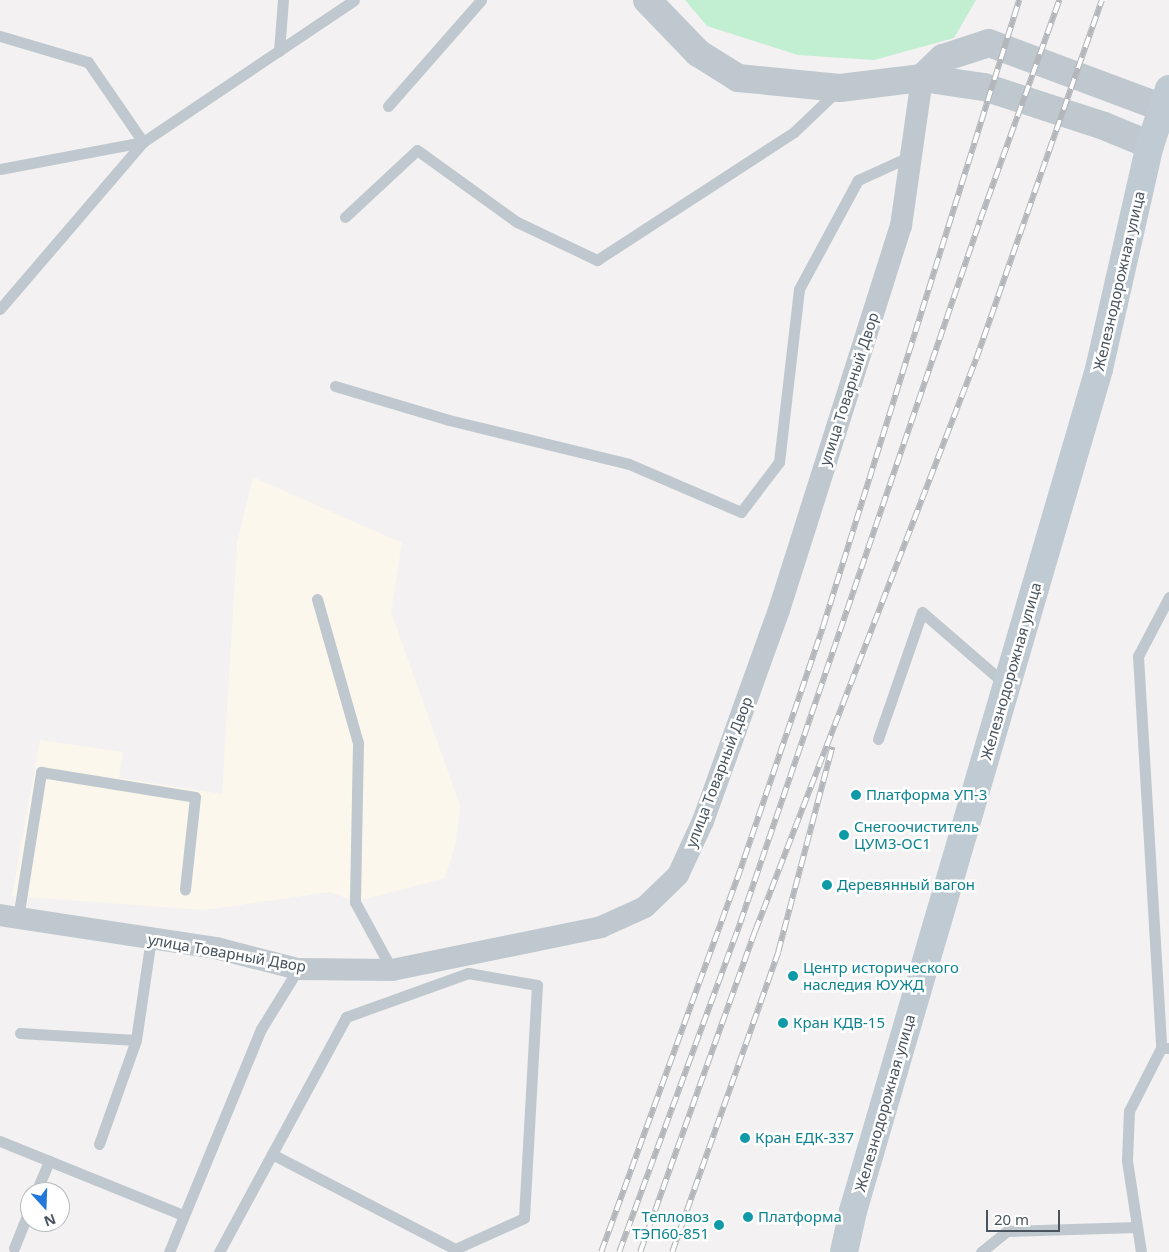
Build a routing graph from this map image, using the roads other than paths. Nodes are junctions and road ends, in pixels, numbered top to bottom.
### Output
1 (283, 0) edge
2 (354, 0) edge
3 (481, 0) edge
4 (647, 0) edge
5 (0, 36) edge
6 (279, 51) junction
7 (922, 78) junction
8 (840, 88) junction
9 (1166, 98) edge
10 (388, 106) dead end
11 (143, 142) junction
12 (1150, 145) junction
13 (911, 156) junction
14 (0, 169) edge
15 (345, 217) dead end
16 (0, 309) edge
17 (335, 386) dead end
18 (1169, 597) edge
19 (317, 599) dead end
20 (1007, 686) junction
21 (878, 739) dead end
22 (185, 889) dead end
23 (9, 917) edge
24 (151, 939) junction
25 (298, 969) junction
26 (392, 970) junction
27 (20, 1034) dead end
28 (136, 1040) junction
29 (1165, 1048) edge
30 (0, 1141) edge
31 (99, 1144) dead end
32 (272, 1154) junction
33 (49, 1161) junction
34 (40, 1182) edge
35 (183, 1215) junction
36 (1137, 1227) junction
37 (20, 1232) edge
38 (14, 1248) dead end
39 (169, 1252) edge
40 (219, 1252) edge
41 (844, 1252) edge
42 (981, 1252) edge
43 (1141, 1252) edge

1 - 6 lane
2 - 6 lane
3 - 10 lane
4 - 8 street
5 - 11 lane
6 - 11 lane
7 - 8 street
7 - 9 street
7 - 12 street
7 - 13 street, улица Товарный Двор
8 - 15 lane
9 - 12 main road, Железнодорожная улица
11 - 14 lane
11 - 16 lane
12 - 20 main road, Железнодорожная улица
13 - 17 lane
13 - 26 street, улица Товарный Двор
18 - 29 lane
19 - 26 lane
20 - 21 lane
20 - 41 main road, Железнодорожная улица
22 - 23 lane
23 - 24 street, улица Товарный Двор
24 - 25 street, улица Товарный Двор
24 - 28 lane
25 - 26 street, улица Товарный Двор
25 - 35 lane
27 - 28 lane
28 - 31 lane
29 - 36 lane
30 - 33 lane
32 - 32 lane
32 - 40 lane
33 - 34 lane
33 - 35 lane
35 - 39 lane
36 - 42 lane
36 - 43 lane
37 - 38 lane

